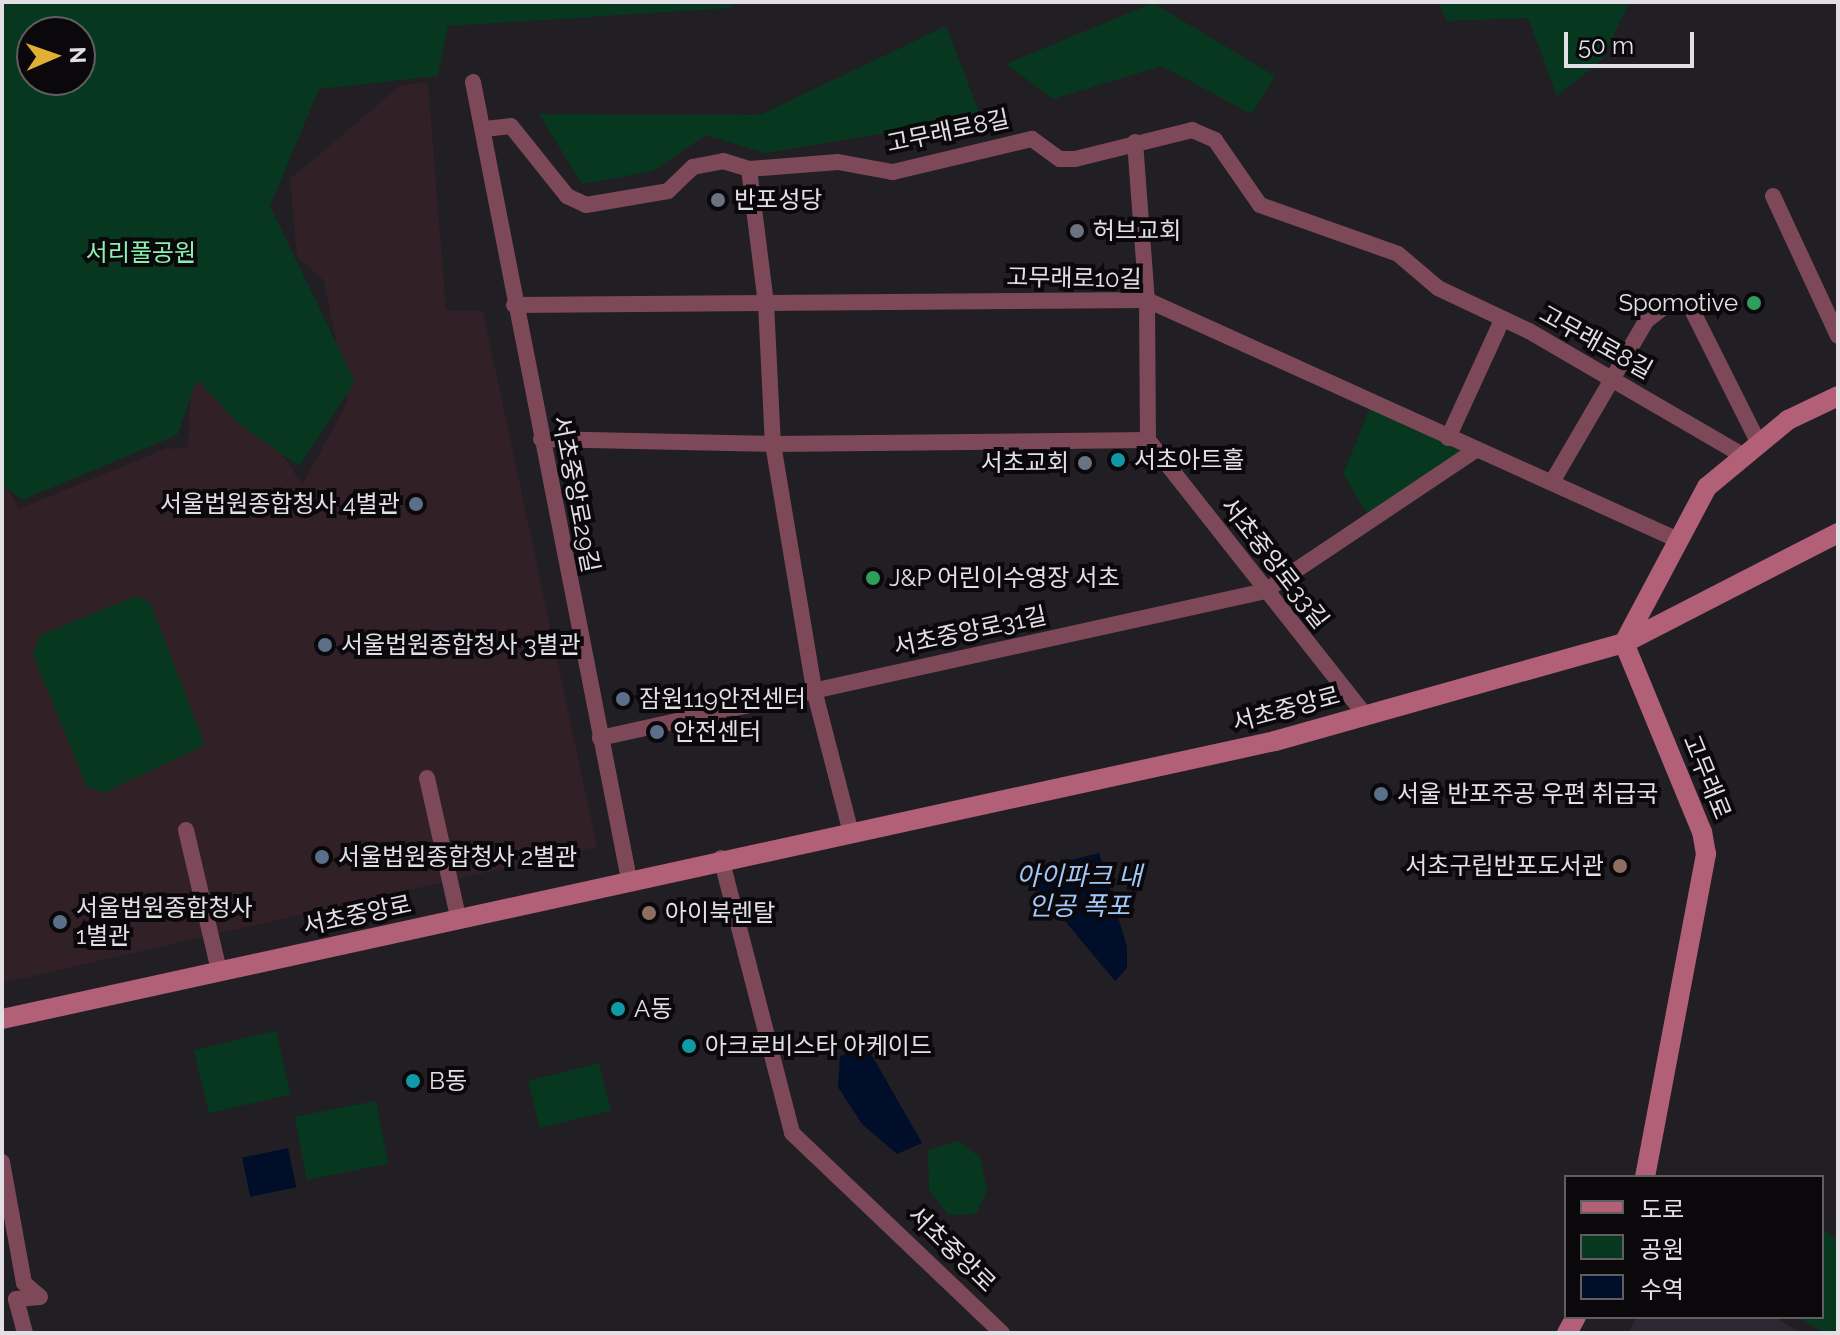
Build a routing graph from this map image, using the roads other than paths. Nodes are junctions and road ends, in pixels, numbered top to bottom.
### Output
1 (473, 82) dead end
2 (484, 123) junction
3 (1135, 142) junction
4 (749, 169) junction
5 (1773, 196) dead end
6 (1147, 300) junction
7 (766, 303) junction
8 (514, 305) junction
9 (1502, 320) junction
10 (1838, 336) edge
11 (1613, 378) junction
12 (1838, 396) edge
13 (1448, 438) junction
14 (541, 439) junction
15 (1148, 440) junction
16 (773, 444) junction
17 (1752, 450) junction
18 (1474, 451) junction
19 (1552, 482) junction
20 (1838, 533) edge
21 (1678, 540) junction
22 (1265, 591) junction
23 (1624, 643) junction
24 (814, 690) junction
25 (1365, 715) junction
26 (600, 738) junction
27 (427, 778) dead end
28 (186, 830) dead end
29 (851, 833) junction
30 (721, 858) junction
31 (629, 879) junction
32 (458, 917) junction
33 (219, 971) junction
34 (2, 1019) edge
35 (2, 1162) edge
36 (1645, 1175) edge
37 (4, 1184) edge
38 (9, 1299) edge
39 (25, 1333) edge
40 (1002, 1333) edge

1 - 2 street, 서초중앙로29길
2 - 4 street, 고무래로8길
2 - 8 street, 서초중앙로29길
3 - 4 street, 고무래로8길
3 - 6 street
3 - 9 street, 고무래로8길
4 - 7 street
5 - 10 street
6 - 7 street, 고무래로10길
6 - 13 street, 고무래로10길
6 - 15 street
7 - 8 street, 고무래로10길
7 - 16 street
8 - 14 street, 서초중앙로29길
9 - 11 street, 고무래로8길
9 - 13 street
11 - 17 street, 고무래로8길
11 - 17 street
11 - 19 street
12 - 17 main road
13 - 18 street, 고무래로10길
14 - 16 street
14 - 26 street, 서초중앙로29길
15 - 16 street
15 - 22 street, 서초중앙로33길
16 - 24 street
17 - 21 main road
18 - 19 street, 고무래로10길
18 - 22 street, 서초중앙로31길
19 - 21 street, 고무래로10길
20 - 23 main road, 서초중앙로
21 - 23 main road
22 - 24 street, 서초중앙로31길
22 - 25 street, 서초중앙로33길
23 - 25 main road, 서초중앙로
23 - 36 main road, 고무래로
24 - 26 street, 서초중앙로31길
24 - 29 street
25 - 29 main road, 서초중앙로
26 - 31 street, 서초중앙로29길
27 - 32 street
28 - 33 street
29 - 30 main road, 서초중앙로
30 - 31 main road, 서초중앙로
30 - 40 street, 서초중앙로
31 - 32 main road, 서초중앙로
32 - 33 main road, 서초중앙로
33 - 34 main road, 서초중앙로
35 - 37 street
37 - 38 street
38 - 39 street

